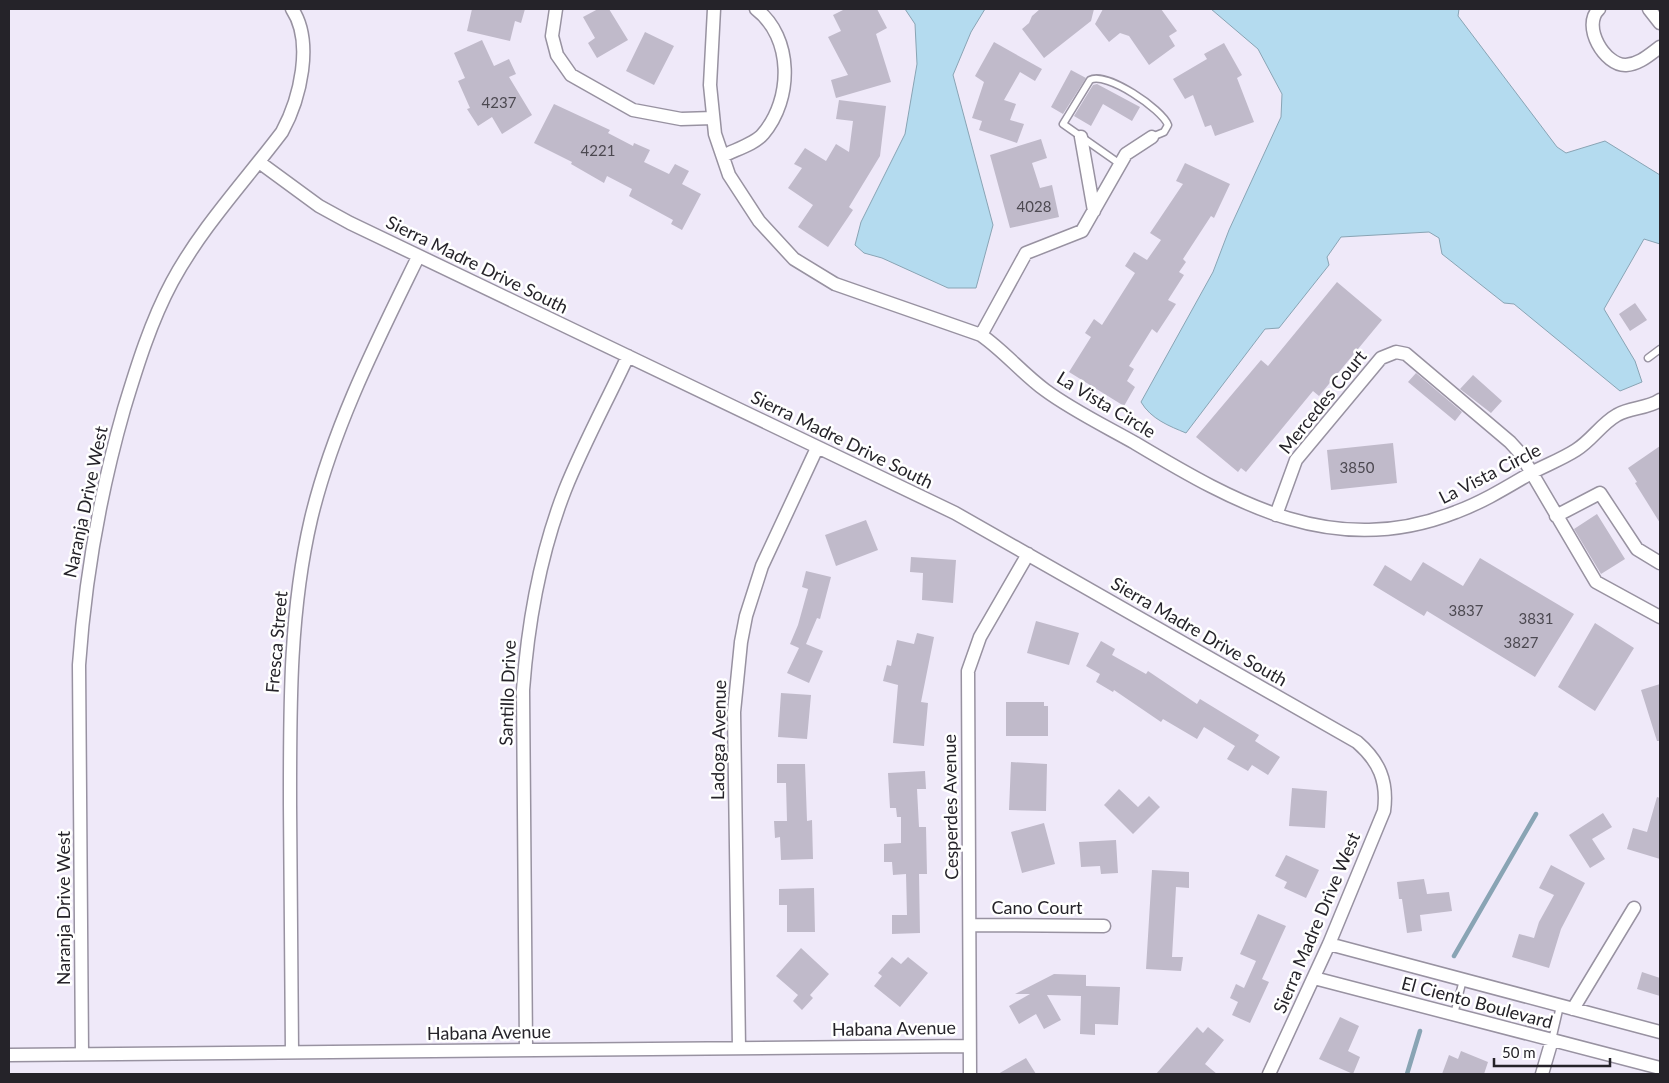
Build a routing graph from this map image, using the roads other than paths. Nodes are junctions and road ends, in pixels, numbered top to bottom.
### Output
1 (292, 9) edge
2 (556, 9) edge
3 (714, 9) edge
4 (756, 9) edge
5 (1599, 9) edge
6 (1650, 9) edge
7 (1660, 23) edge
8 (1660, 47) edge
9 (713, 118) junction
10 (1081, 137) junction
11 (1152, 137) joint
12 (723, 156) junction
13 (260, 162) junction
14 (1120, 164) junction
15 (1094, 211) junction
16 (418, 256) junction
17 (981, 335) junction
18 (1660, 349) edge
19 (628, 356) junction
20 (1648, 358) dead end
21 (1660, 400) edge
22 (817, 448) junction
23 (1532, 472) junction
24 (1276, 515) junction
25 (1556, 516) junction
26 (1028, 554) junction
27 (1660, 563) edge
28 (1660, 617) edge
29 (1384, 783) joint
30 (1634, 908) dead end
31 (970, 925) junction
32 (1104, 926) dead end
33 (1329, 944) junction
34 (1314, 978) junction
35 (1463, 980) junction
36 (1560, 1006) junction
37 (1573, 1009) junction
38 (1454, 1014) junction
39 (1660, 1032) edge
40 (1552, 1040) junction
41 (969, 1046) junction
42 (739, 1048) junction
43 (526, 1049) junction
44 (292, 1052) junction
45 (82, 1054) junction
46 (9, 1055) edge
47 (1660, 1068) edge
48 (970, 1074) edge
49 (1269, 1074) edge
50 (1542, 1074) edge

1 - 13 street, Naranja Drive West
2 - 9 street
3 - 9 street, La Vista Circle
4 - 12 street
5 - 8 street
6 - 7 street
9 - 12 street, La Vista Circle
10 - 11 lane
10 - 14 lane
10 - 15 street
11 - 14 street
12 - 17 street, La Vista Circle
13 - 16 street, Sierra Madre Drive South
13 - 45 street, Naranja Drive West
14 - 15 street
15 - 17 street
16 - 19 street, Sierra Madre Drive South
16 - 44 street, Fresca Street
17 - 24 street, La Vista Circle
18 - 20 lane
19 - 22 street, Sierra Madre Drive South
19 - 43 street, Santillo Drive
21 - 23 street, La Vista Circle
22 - 26 street, Sierra Madre Drive South
22 - 42 street, Ladoga Avenue
23 - 24 street, La Vista Circle
23 - 24 street, Mercedes Court
23 - 25 street, Mercedes Court
25 - 27 street
25 - 28 street, Mercedes Court
26 - 29 street, Sierra Madre Drive South
26 - 31 street, Cesperdes Avenue
29 - 33 street, Sierra Madre Drive West
30 - 37 street
31 - 32 street, Cano Court
31 - 41 street, Cesperdes Avenue
33 - 34 street, Sierra Madre Drive West
33 - 35 street, El Ciento Boulevard
34 - 38 street, El Ciento Boulevard
34 - 49 street, Sierra Madre Drive West
35 - 36 street, El Ciento Boulevard
35 - 38 lane
36 - 37 street, El Ciento Boulevard
36 - 40 lane
37 - 39 street, El Ciento Boulevard
38 - 40 street, El Ciento Boulevard
40 - 47 street, El Ciento Boulevard
40 - 50 street
41 - 42 street, Habana Avenue
41 - 48 street, Cesperdes Avenue
42 - 43 street, Habana Avenue
43 - 44 street, Habana Avenue
44 - 45 street, Habana Avenue
45 - 46 street, Habana Avenue

